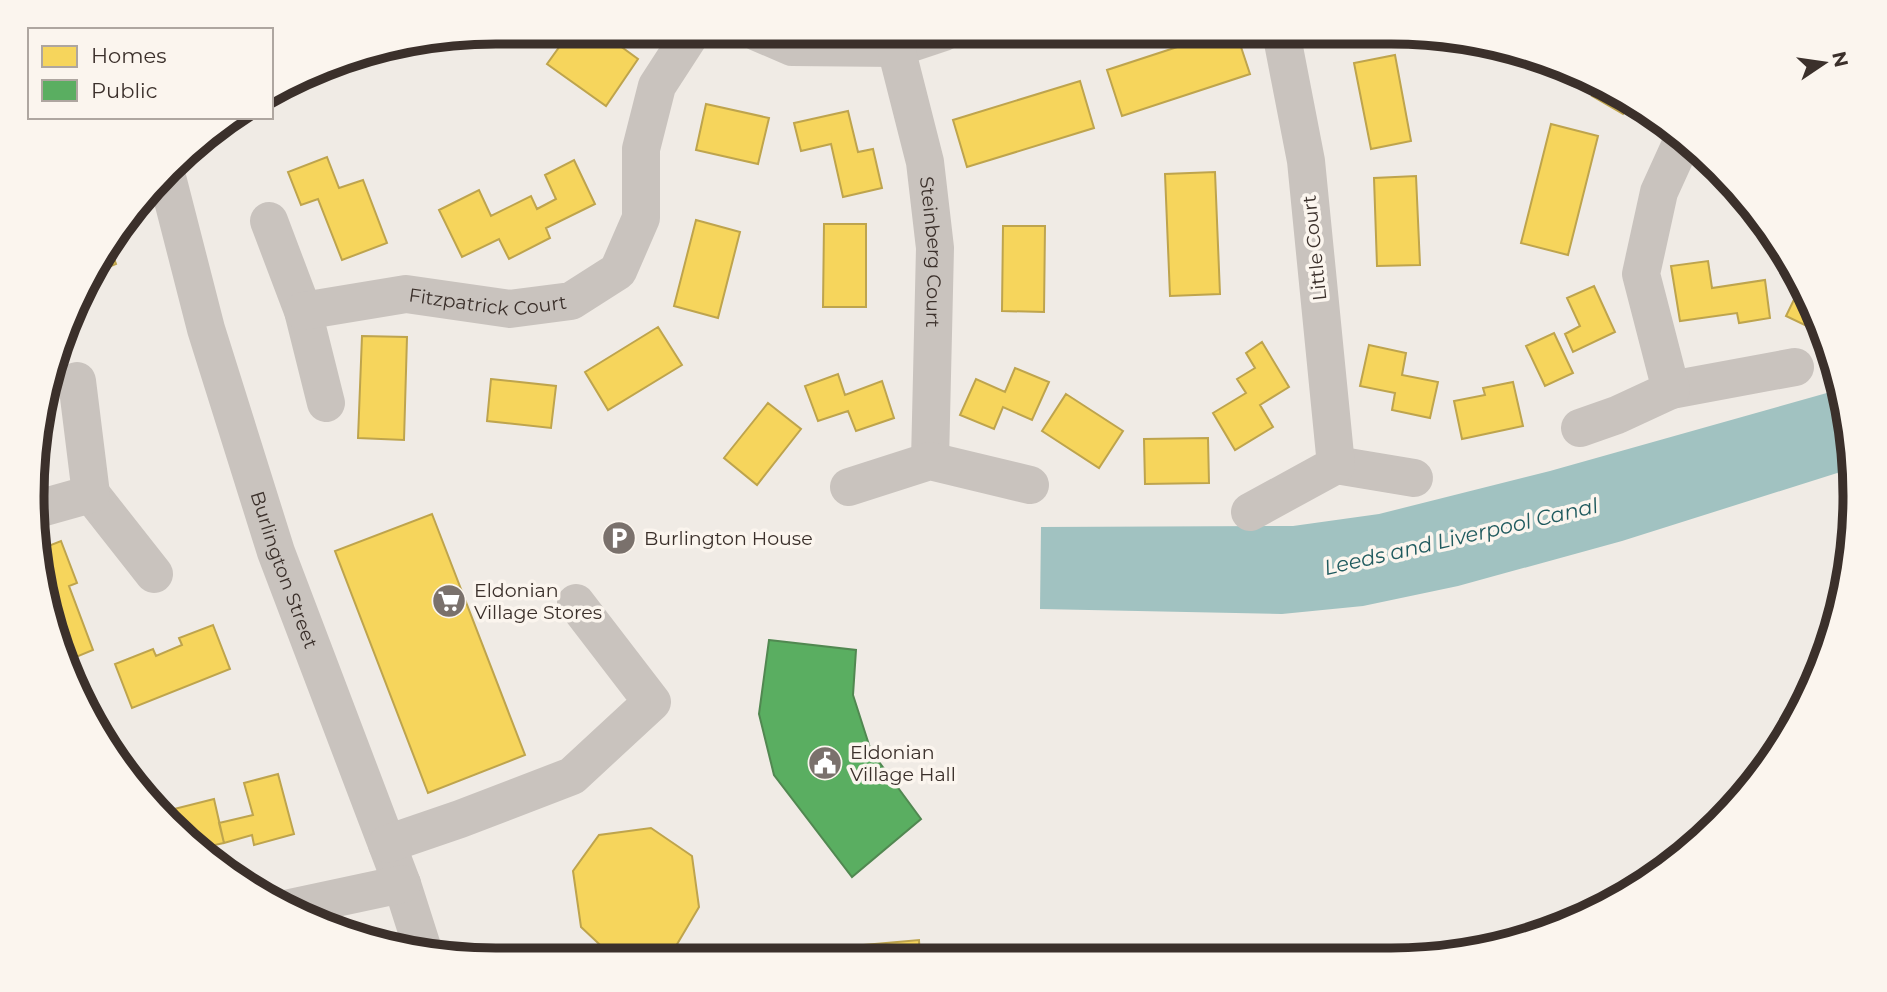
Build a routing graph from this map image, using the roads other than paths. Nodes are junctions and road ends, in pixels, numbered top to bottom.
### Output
1 (684, 44) edge
2 (785, 44) edge
3 (907, 44) edge
4 (1283, 44) edge
5 (896, 48) junction
6 (1679, 148) edge
7 (169, 184) edge
8 (269, 221) dead end
9 (303, 311) junction
10 (1795, 367) dead end
11 (77, 381) dead end
12 (1671, 390) junction
13 (326, 403) dead end
14 (1580, 428) dead end
15 (930, 461) junction
16 (1336, 465) junction
17 (1414, 478) dead end
18 (1030, 485) dead end
19 (849, 487) dead end
20 (92, 494) junction
21 (44, 507) edge
22 (1250, 512) dead end
23 (154, 574) dead end
24 (576, 603) dead end
25 (387, 844) junction
26 (402, 884) junction
27 (303, 905) edge
28 (420, 942) edge

1 - 9 street, Fitzpatrick Court
2 - 5 street
3 - 5 street
4 - 16 street, Little Court
5 - 15 street, Steinberg Court
6 - 12 street
7 - 25 street, Burlington Street
8 - 9 street
9 - 13 street
10 - 12 street
11 - 20 street
12 - 14 street
15 - 18 street
15 - 19 street
16 - 17 street
16 - 22 street
20 - 21 street
20 - 23 street
24 - 25 street
25 - 26 street, Burlington Street
26 - 27 street
26 - 28 street, Burlington Street

